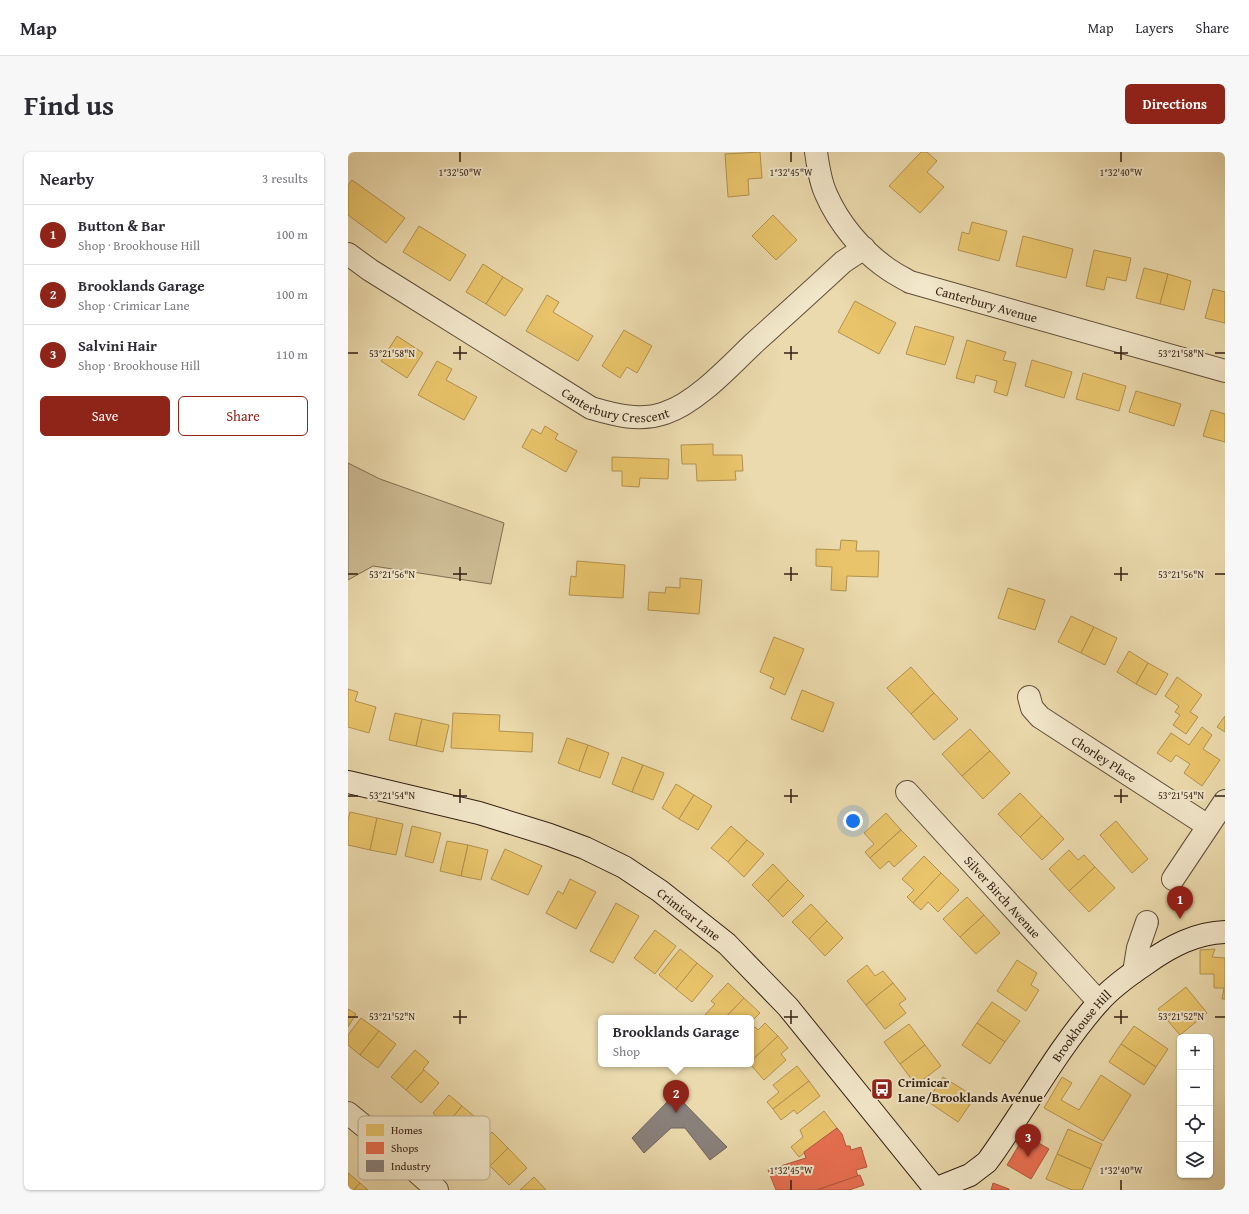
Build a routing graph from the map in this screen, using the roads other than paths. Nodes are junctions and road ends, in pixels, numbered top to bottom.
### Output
1 (816, 152) edge
2 (864, 248) junction
3 (348, 254) edge
4 (1225, 371) edge
5 (1029, 697) dead end
6 (348, 782) edge
7 (907, 792) dead end
8 (1225, 801) edge
9 (1208, 826) junction
10 (1173, 879) dead end
11 (1147, 922) dead end
12 (1225, 932) edge
13 (1134, 972) junction
14 (1099, 1002) junction
15 (348, 1113) edge
16 (358, 1121) edge
17 (426, 1180) edge
18 (437, 1190) edge
19 (935, 1190) edge

1 - 2 street, Canterbury Avenue
2 - 3 street, Canterbury Crescent
2 - 4 street, Canterbury Avenue
5 - 9 street, Chorley Place
6 - 19 street, Crimicar Lane
7 - 14 street, Silver Birch Avenue
8 - 9 street
9 - 10 street
11 - 13 street
12 - 13 street, Brookhouse Hill
13 - 14 street, Brookhouse Hill
14 - 19 street, Brookhouse Hill
15 - 16 street
17 - 18 street

